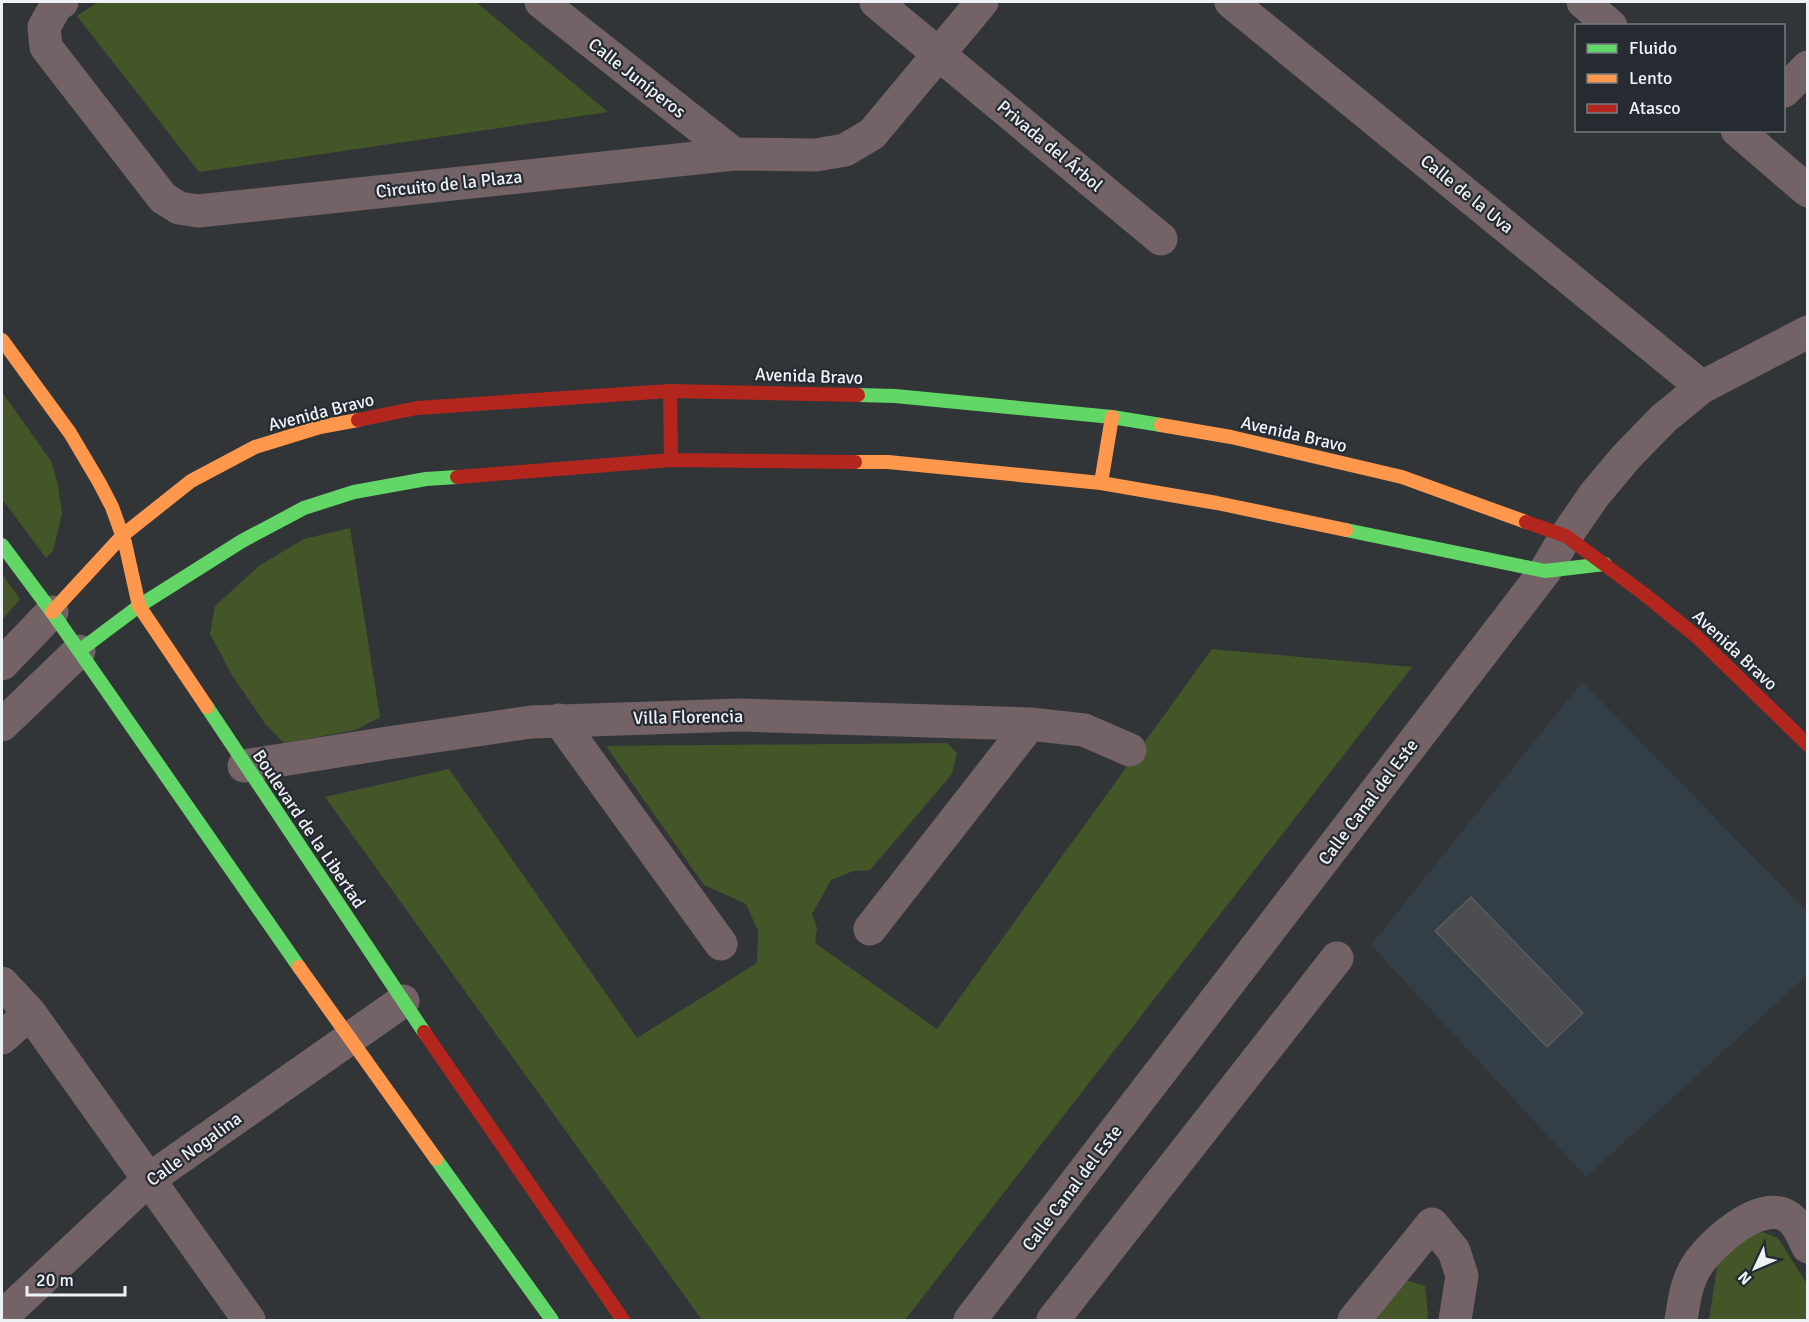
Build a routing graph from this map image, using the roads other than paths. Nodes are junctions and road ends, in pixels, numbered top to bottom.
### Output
1 (62, 2) edge
2 (541, 2) edge
3 (876, 2) edge
4 (982, 2) edge
5 (1231, 2) edge
6 (1583, 2) edge
7 (1609, 24) edge
8 (939, 53) junction
9 (1808, 67) edge
10 (1785, 90) edge
11 (1741, 132) edge
12 (734, 154) junction
13 (1808, 191) edge
14 (1161, 239) dead end
15 (1808, 332) edge
16 (2, 340) edge
17 (1702, 387) junction
18 (670, 391) junction
19 (1112, 417) junction
20 (671, 460) junction
21 (1101, 483) junction
22 (123, 535) junction
23 (1566, 536) junction
24 (2, 544) edge
25 (1605, 564) junction
26 (1545, 571) junction
27 (139, 606) junction
28 (52, 612) junction
29 (79, 651) junction
30 (2, 664) edge
31 (559, 720) junction
32 (1030, 724) junction
33 (2, 725) edge
34 (1808, 746) edge
35 (1130, 750) dead end
36 (244, 766) junction
37 (870, 929) dead end
38 (721, 944) dead end
39 (1337, 958) dead end
40 (2, 983) edge
41 (403, 1001) junction
42 (30, 1013) junction
43 (2, 1038) edge
44 (349, 1038) junction
45 (148, 1180) junction
46 (1808, 1247) edge
47 (2, 1317) edge
48 (249, 1320) edge
49 (552, 1320) edge
50 (623, 1320) edge
51 (970, 1320) edge
52 (1053, 1320) edge
53 (1354, 1320) edge
54 (1455, 1320) edge
55 (1681, 1320) edge

1 - 12 street, Circuito de la Plaza
2 - 12 street, Calle Juníperos
3 - 8 street, Privada del Árbol
4 - 8 street, Circuito de la Plaza
5 - 17 street, Calle de la Uva
6 - 7 street
8 - 12 street, Circuito de la Plaza
8 - 14 street, Privada del Árbol
9 - 10 street
11 - 13 street
15 - 17 street, Calle Canal del Este
16 - 22 main road, Boulevard de la Libertad
17 - 23 street, Calle Canal del Este
18 - 19 main road, Avenida Bravo
18 - 20 main road
18 - 22 main road, Avenida Bravo
19 - 21 main road
19 - 23 main road, Avenida Bravo
20 - 21 main road
20 - 27 main road
21 - 26 main road
22 - 27 main road, Boulevard de la Libertad
22 - 28 main road, Avenida Bravo
23 - 25 main road, Avenida Bravo
23 - 26 street, Calle Canal del Este
24 - 28 main road
25 - 26 main road
25 - 34 main road, Avenida Bravo
26 - 51 street, Calle Canal del Este
27 - 29 main road
27 - 36 main road, Boulevard de la Libertad
28 - 29 main road
28 - 30 street
29 - 33 street
29 - 44 main road
31 - 32 street, Villa Florencia
31 - 36 street, Villa Florencia
31 - 38 street
32 - 35 street, Villa Florencia
32 - 37 street
36 - 41 main road, Boulevard de la Libertad
39 - 52 street
40 - 42 street
41 - 44 street, Calle Nogalina
41 - 50 main road, Boulevard de la Libertad
42 - 43 street
42 - 45 street
44 - 45 street, Calle Nogalina
44 - 49 main road
45 - 47 street, Calle Nogalina
45 - 48 street
46 - 55 street
53 - 54 street

